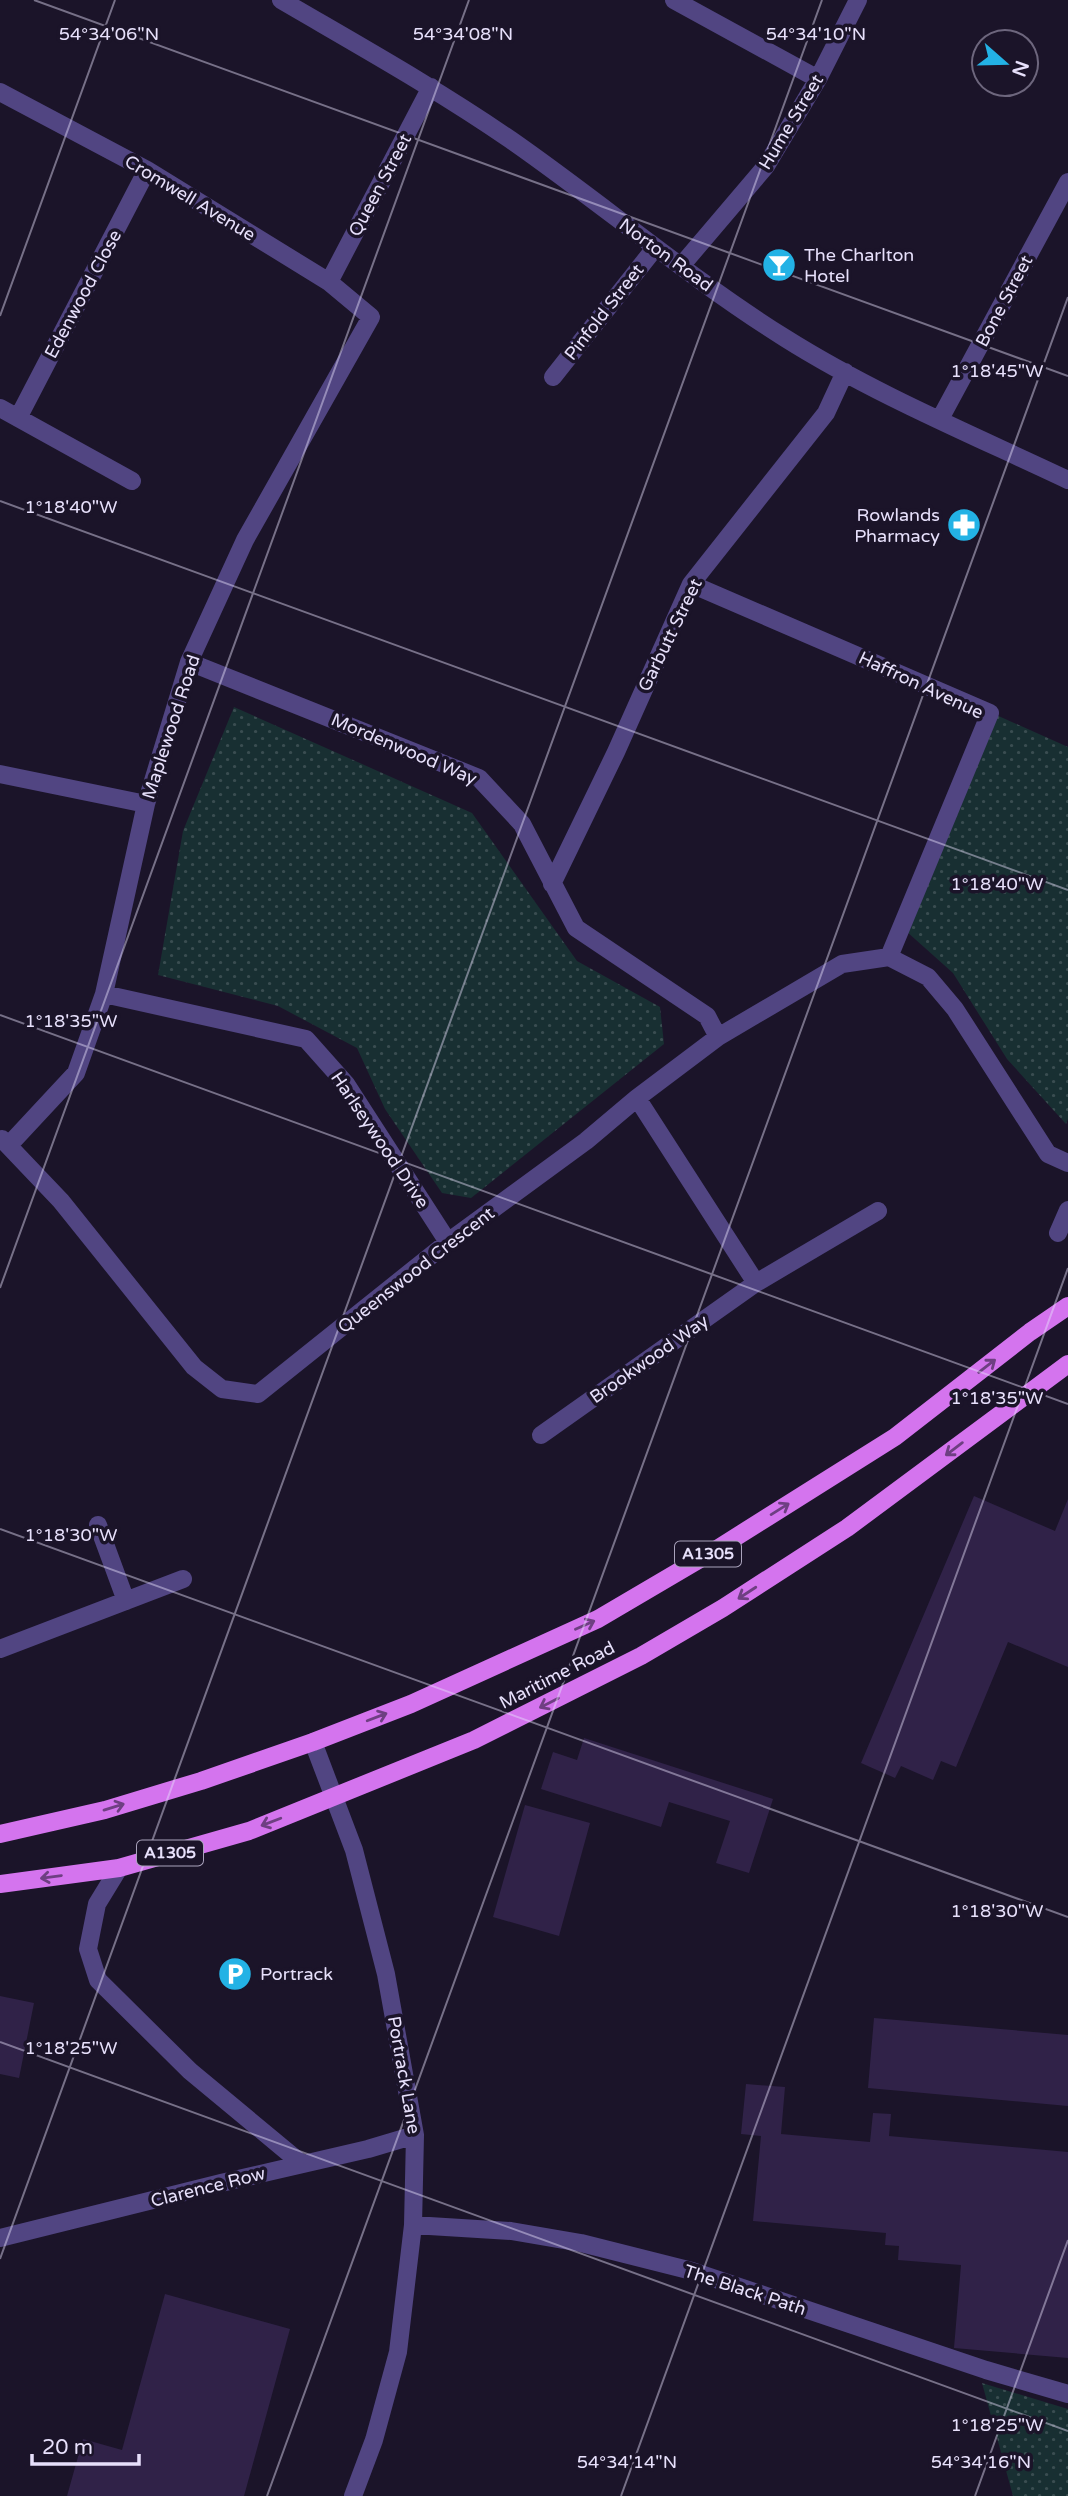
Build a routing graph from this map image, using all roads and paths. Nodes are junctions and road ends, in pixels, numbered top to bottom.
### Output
1 (281, 0) edge
2 (674, 0) edge
3 (858, 0) edge
4 (313, 8) edge
5 (818, 79) junction
6 (431, 87) junction
7 (0, 92) edge
8 (147, 170) junction
9 (1068, 182) edge
10 (655, 248) junction
11 (681, 266) junction
12 (329, 282) junction
13 (371, 317) joint
14 (845, 372) junction
15 (553, 377) dead end
16 (0, 408) edge
17 (18, 418) junction
18 (940, 419) junction
19 (1068, 480) edge
20 (132, 481) dead end
21 (691, 584) junction
22 (189, 662) junction
23 (0, 774) edge
24 (145, 804) junction
25 (552, 884) junction
26 (889, 957) junction
27 (104, 994) junction
28 (718, 1037) junction
29 (637, 1098) junction
30 (5, 1141) edge
31 (1068, 1163) edge
32 (1068, 1210) edge
33 (878, 1211) dead end
34 (1058, 1233) dead end
35 (448, 1242) junction
36 (756, 1283) junction
37 (1068, 1306) edge
38 (1068, 1364) edge
39 (541, 1435) dead end
40 (98, 1525) dead end
41 (183, 1579) dead end
42 (126, 1601) junction
43 (0, 1649) edge
44 (313, 1742) junction
45 (335, 1797) junction
46 (0, 1834) edge
47 (119, 1868) junction
48 (0, 1884) edge
49 (415, 2136) junction
50 (302, 2164) junction
51 (413, 2225) junction
52 (0, 2238) edge
53 (1068, 2394) edge
54 (353, 2496) edge

1 - 4 street, Norton Road
2 - 5 street
3 - 5 street, Hume Street
4 - 6 street, Norton Road
5 - 11 street, Hume Street
6 - 10 street, Norton Road
6 - 12 street, Queen Street
7 - 8 street, Cromwell Avenue
8 - 12 street, Cromwell Avenue
8 - 17 street, Edenwood Close
9 - 18 street, Bone Street
10 - 11 street, Norton Road
10 - 15 street, Pinfold Street
11 - 14 street, Norton Road
12 - 13 street, Cromwell Avenue
13 - 22 street, Maplewood Road
14 - 18 street, Norton Road
14 - 21 street, Garbutt Street
16 - 17 street
17 - 20 street
18 - 19 street, Norton Road
21 - 25 street, Garbutt Street
21 - 26 street, Haffron Avenue
22 - 24 street, Maplewood Road
22 - 25 street, Mordenwood Way
23 - 24 street
24 - 27 street, Maplewood Road
25 - 28 street, Mordenwood Way
26 - 28 street, Queenswood Crescent
26 - 31 street
27 - 30 street, Maplewood Road
27 - 35 street, Harlseywood Drive
28 - 29 street, Queenswood Crescent
29 - 35 street, Queenswood Crescent
29 - 36 street
30 - 35 street, Queenswood Crescent
32 - 34 street
33 - 36 street, Brookwood Way
36 - 39 street, Brookwood Way
44 -> 37 main road, Maritime Road / A1305
38 -> 45 main road, Maritime Road / A1305
40 - 42 street
41 - 42 street
42 - 43 street
44 - 45 street, Portrack Lane
46 -> 44 main road, Maritime Road / A1305
45 -> 47 main road, Maritime Road / A1305
45 - 49 street, Portrack Lane
47 -> 48 main road, Maritime Road / A1305
47 - 50 street
49 - 50 street, Clarence Row
49 - 51 street, Portrack Lane
50 - 52 street, Clarence Row
51 - 53 street, The Black Path
51 - 54 street, Portrack Lane

